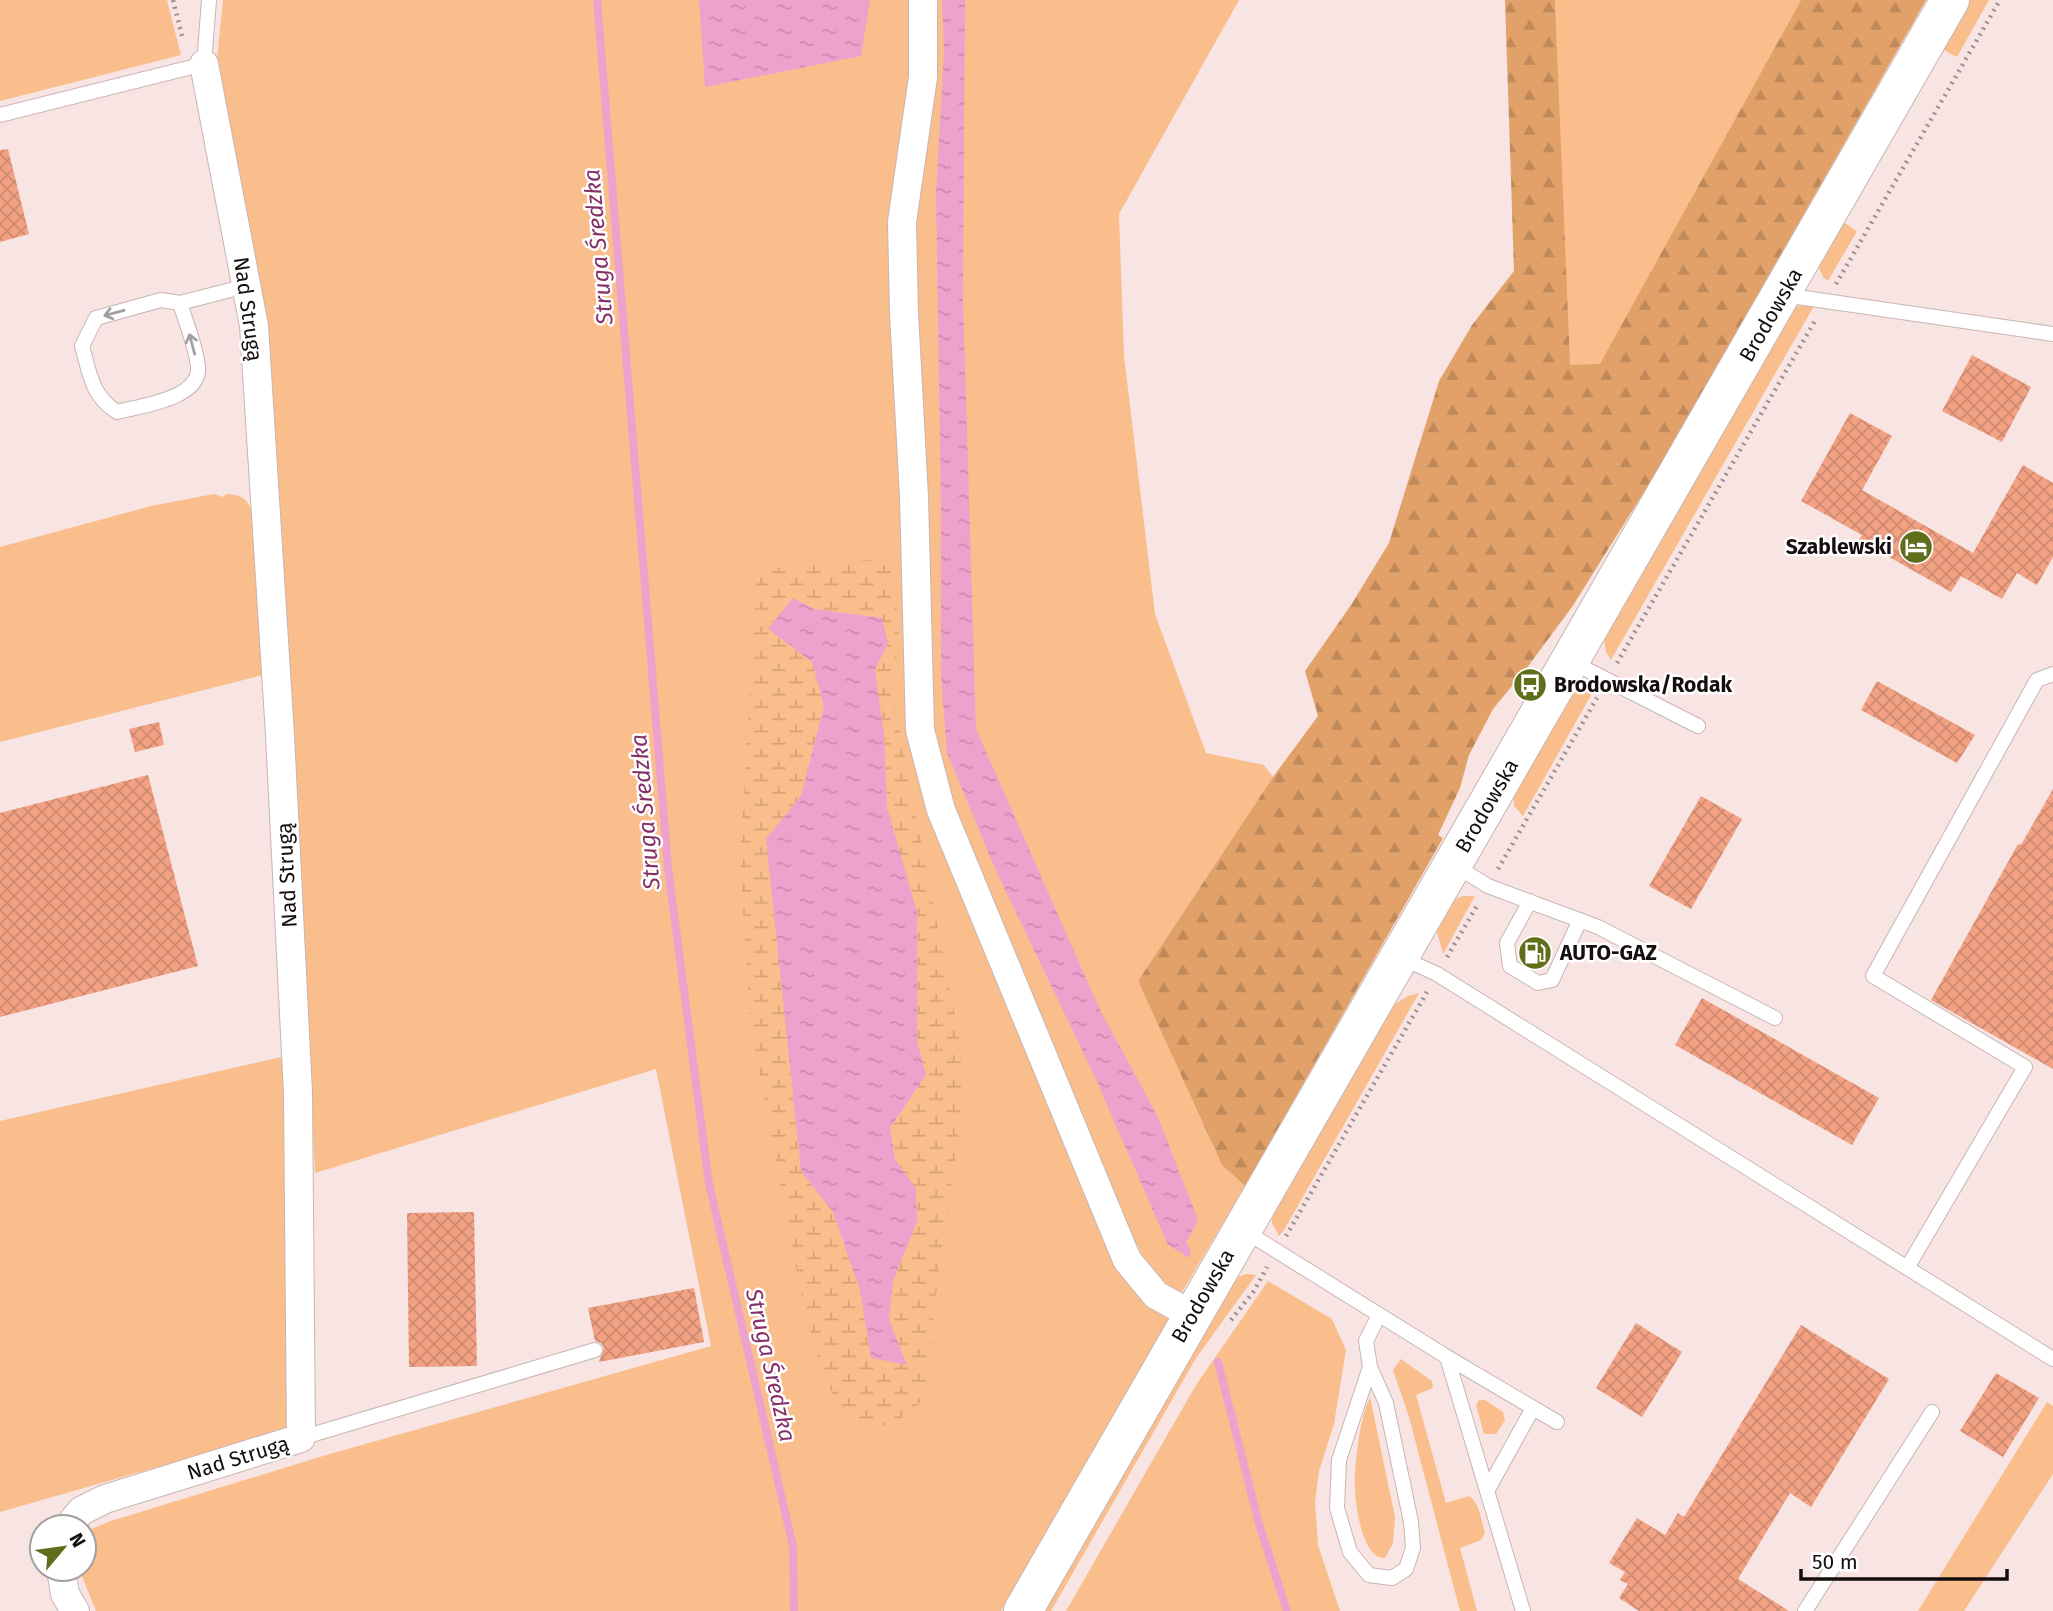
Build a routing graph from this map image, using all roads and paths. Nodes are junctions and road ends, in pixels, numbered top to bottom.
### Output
1 (173, 0) edge
2 (209, 0) edge
3 (923, 0) edge
4 (1950, 0) edge
5 (2000, 0) edge
6 (197, 66) junction
7 (0, 115) edge
8 (246, 286) junction
9 (1782, 295) junction
10 (180, 303) junction
11 (1825, 303) junction
12 (2053, 334) edge
13 (1571, 662) junction
14 (2053, 674) edge
15 (1608, 680) junction
16 (1698, 726) dead end
17 (1453, 865) junction
18 (1488, 886) junction
19 (1530, 901) junction
20 (1580, 920) junction
21 (1400, 957) junction
22 (1437, 974) junction
23 (1774, 1018) dead end
24 (1235, 1240) junction
25 (1276, 1251) junction
26 (1907, 1268) junction
27 (1379, 1315) junction
28 (1202, 1322) junction
29 (595, 1350) dead end
30 (1447, 1357) junction
31 (2053, 1359) edge
32 (1370, 1367) junction
33 (1533, 1408) junction
34 (1932, 1412) dead end
35 (1557, 1422) dead end
36 (301, 1438) junction
37 (1487, 1491) junction
38 (79, 1513) edge
39 (63, 1583) edge
40 (75, 1611) edge
41 (1023, 1611) edge
42 (1523, 1611) edge
43 (1805, 1611) edge

1 - 6 path
2 - 6 lane
3 - 28 street
4 - 9 street, Brodowska
5 - 11 path
6 - 7 lane
6 - 8 street, Nad Strugą
8 - 10 lane
8 - 36 street, Nad Strugą
9 - 11 lane
9 - 13 street, Brodowska
10 -> 10 lane
11 - 12 lane
11 - 15 path
13 - 15 lane
13 - 17 street, Brodowska
14 - 26 lane
15 - 16 lane
15 - 18 path
17 - 18 lane
17 - 21 street, Brodowska
18 - 19 lane
18 - 22 path
19 - 20 lane
19 - 20 lane
20 - 23 lane
21 - 22 lane
21 - 24 street, Brodowska
22 - 25 path
22 - 26 lane
24 - 25 lane
24 - 28 street, Brodowska
25 - 27 lane
25 - 28 path
26 - 31 lane
27 - 30 lane
27 - 32 lane
28 - 41 street, Brodowska
29 - 36 lane
30 - 33 lane
30 - 37 lane
32 - 32 lane
33 - 35 lane
33 - 37 lane
34 - 43 lane
36 - 38 street, Nad Strugą
37 - 42 lane
39 - 40 street

